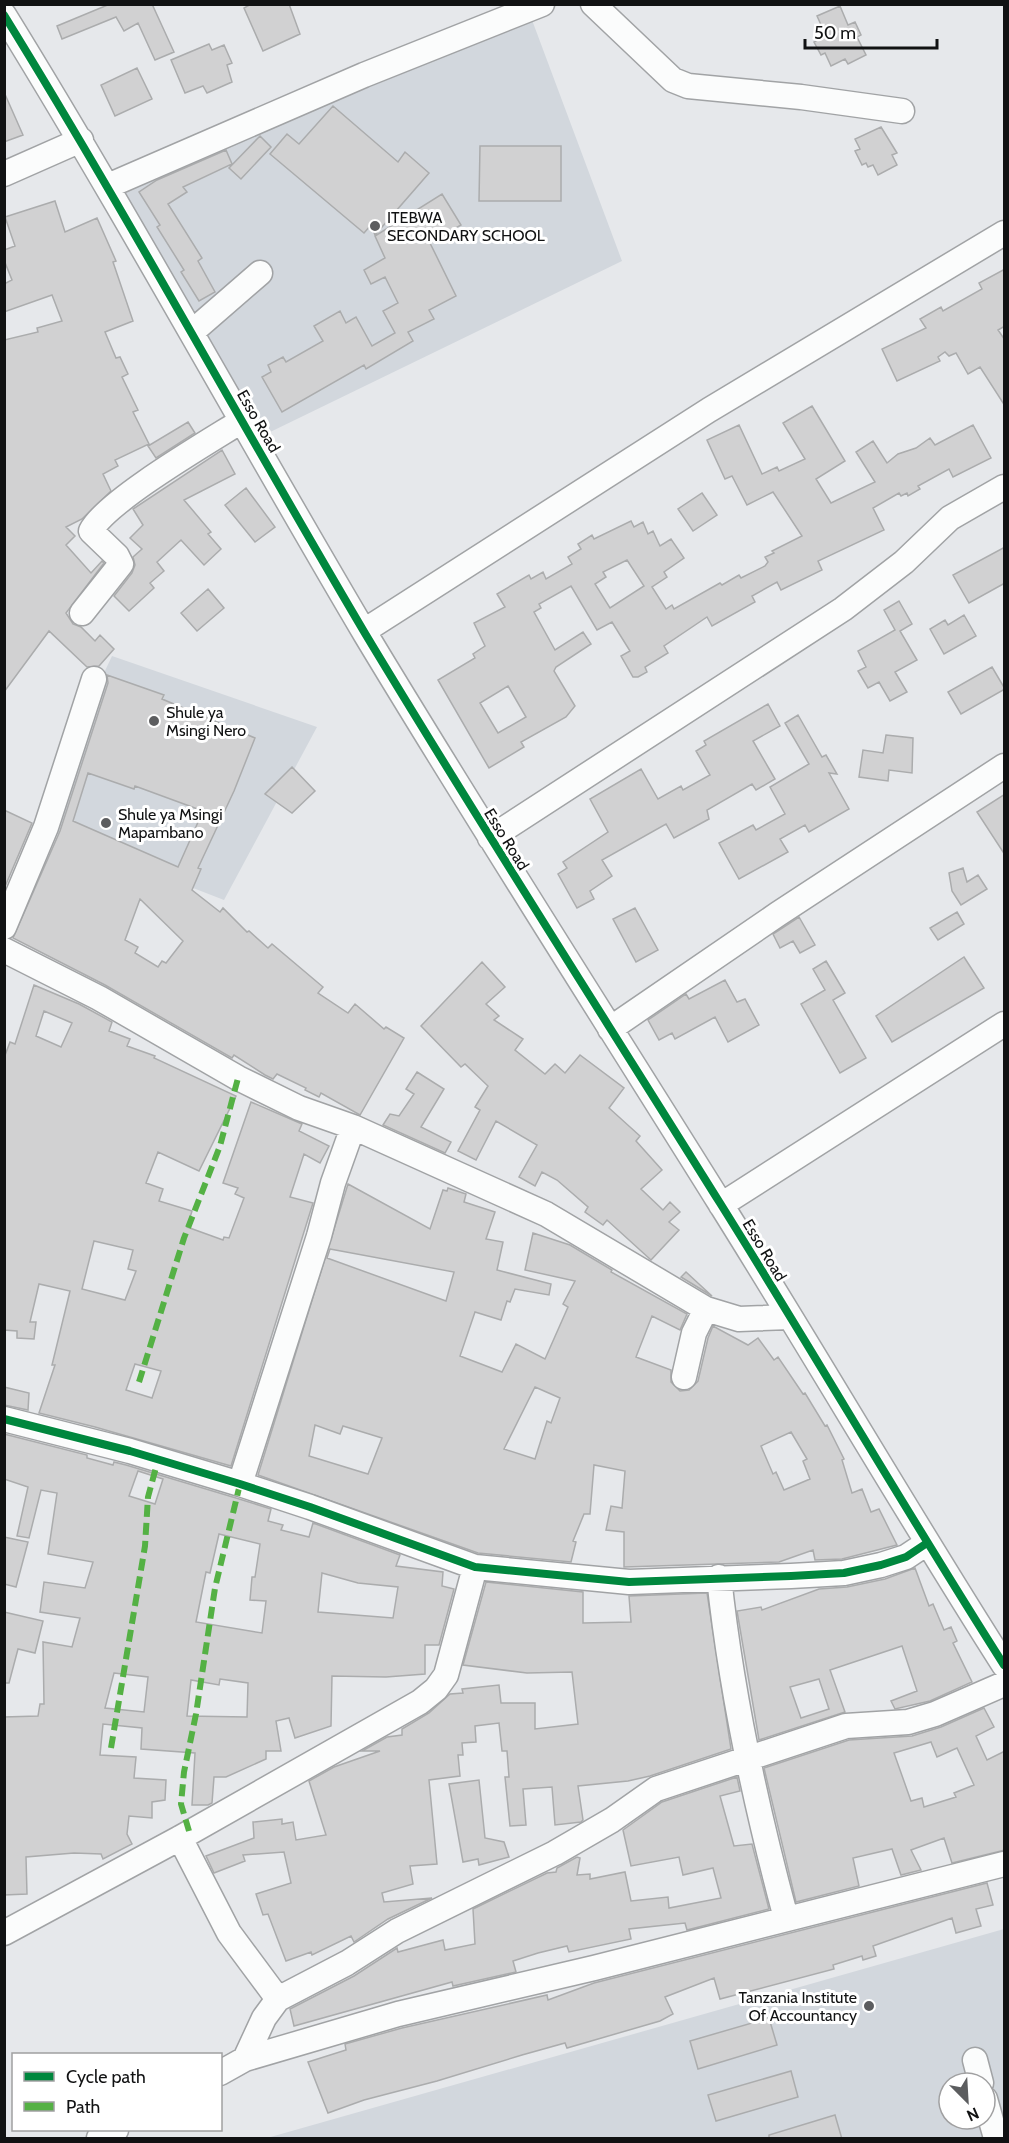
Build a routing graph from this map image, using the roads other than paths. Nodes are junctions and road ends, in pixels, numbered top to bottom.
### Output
1 (542, 4) edge
2 (593, 4) edge
3 (4, 15) edge
4 (902, 111) dead end
5 (81, 140) junction
6 (4, 174) edge
7 (108, 186) junction
8 (1005, 233) edge
9 (260, 273) dead end
10 (192, 332) junction
11 (243, 420) junction
12 (1005, 487) edge
13 (82, 613) dead end
14 (364, 631) junction
15 (94, 679) dead end
16 (1005, 766) edge
17 (490, 838) junction
18 (4, 927) edge
19 (4, 950) edge
20 (1005, 1024) edge
21 (610, 1029) junction
22 (353, 1127) junction
23 (721, 1204) junction
24 (706, 1309) junction
25 (790, 1317) junction
26 (684, 1377) dead end
27 (4, 1419) edge
28 (240, 1485) junction
29 (927, 1544) junction
30 (475, 1567) junction
31 (719, 1577) junction
32 (1005, 1665) edge
33 (1005, 1684) edge
34 (750, 1759) junction
35 (180, 1838) junction
36 (1005, 1864) edge
37 (786, 1918) junction
38 (4, 1933) edge
39 (278, 1999) junction
40 (245, 2059) junction
41 (222, 2072) edge
42 (114, 2131) edge
43 (99, 2139) edge

1 - 7 street
2 - 4 street
3 - 5 street, Esso Road
5 - 6 street
5 - 7 street, Esso Road
7 - 10 street, Esso Road
8 - 14 street
9 - 10 street
10 - 11 street, Esso Road
11 - 13 street
11 - 14 street, Esso Road
12 - 17 street
14 - 17 street, Esso Road
15 - 18 street
16 - 21 street
17 - 21 street, Esso Road
19 - 22 street
20 - 23 street
21 - 23 street, Esso Road
22 - 24 street
22 - 28 street
23 - 25 street, Esso Road
24 - 25 street
24 - 26 street
25 - 29 street, Esso Road
27 - 28 street
28 - 30 street
29 - 31 street
29 - 32 street, Esso Road
30 - 31 street
30 - 35 street
31 - 34 street
33 - 34 street
34 - 37 street
34 - 39 street
35 - 38 street
35 - 39 street
36 - 37 street
37 - 40 street
39 - 40 street
40 - 41 street
42 - 43 street

